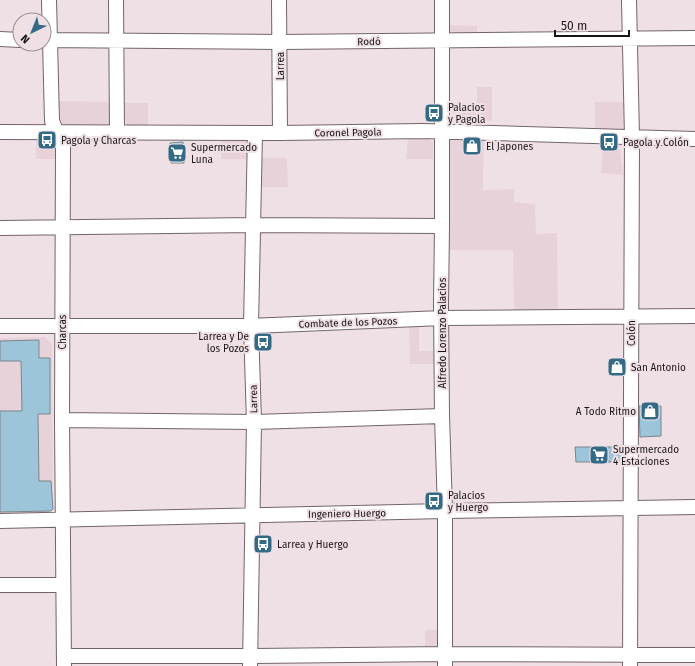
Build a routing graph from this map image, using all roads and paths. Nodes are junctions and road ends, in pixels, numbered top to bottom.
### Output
1 (49, 0) edge
2 (116, 0) edge
3 (279, 0) edge
4 (442, 0) edge
5 (629, 0) edge
6 (48, 12) edge
7 (695, 38) edge
8 (0, 39) edge
9 (630, 39) junction
10 (12, 40) edge
11 (52, 40) edge
12 (442, 40) junction
13 (116, 41) junction
14 (280, 42) junction
15 (48, 52) edge
16 (443, 131) junction
17 (0, 132) edge
18 (117, 132) junction
19 (57, 133) junction
20 (255, 133) junction
21 (280, 133) junction
22 (632, 137) junction
23 (695, 139) edge
24 (254, 225) junction
25 (62, 226) junction
26 (442, 226) junction
27 (0, 228) edge
28 (695, 316) edge
29 (631, 317) junction
30 (442, 318) junction
31 (62, 325) junction
32 (0, 326) edge
33 (251, 326) junction
34 (442, 416) junction
35 (62, 420) junction
36 (254, 422) junction
37 (695, 507) edge
38 (630, 508) junction
39 (445, 511) junction
40 (253, 516) junction
41 (62, 519) junction
42 (0, 521) edge
43 (0, 585) edge
44 (63, 585) junction
45 (695, 656) edge
46 (445, 660) edge
47 (64, 661) edge
48 (250, 661) edge
49 (630, 661) edge

1 - 6 street, Charcas
2 - 13 street
3 - 14 street, Larrea
4 - 12 street, Alfredo Lorenzo Palacios
5 - 9 street, Colón
7 - 9 street, Rodó
8 - 10 street
9 - 12 street, Rodó
9 - 22 street, Colón
11 - 13 street, Rodó
12 - 14 street, Rodó
12 - 16 street, Alfredo Lorenzo Palacios
13 - 14 street, Rodó
13 - 18 street
14 - 21 street, Larrea
15 - 19 street, Charcas
16 - 21 street, Coronel Pagola
16 - 22 street, Coronel Pagola
16 - 26 street, Alfredo Lorenzo Palacios
17 - 19 street, Coronel Pagola
18 - 19 street, Coronel Pagola
18 - 20 street, Coronel Pagola
19 - 25 street, Charcas
20 - 21 street, Coronel Pagola
20 - 24 street, Larrea
22 - 23 street, Coronel Pagola
22 - 29 street, Colón
24 - 25 street
24 - 26 street
24 - 33 street, Larrea
25 - 27 street
25 - 31 street, Charcas
26 - 30 street, Alfredo Lorenzo Palacios
28 - 29 street, Combate de los Pozos
29 - 30 street, Combate de los Pozos
29 - 38 street, Colón
30 - 33 street, Combate de los Pozos
30 - 34 street, Alfredo Lorenzo Palacios
31 - 32 street, Combate de los Pozos
31 - 33 street, Combate de los Pozos
31 - 35 street, Charcas
33 - 36 street, Larrea
34 - 36 street
34 - 39 street, Alfredo Lorenzo Palacios
35 - 36 street
35 - 41 street, Charcas
36 - 40 street, Larrea
37 - 38 street, Ingeniero Huergo
38 - 39 street, Ingeniero Huergo
38 - 49 street, Colón
39 - 40 street, Ingeniero Huergo
39 - 46 street, Alfredo Lorenzo Palacios
40 - 41 street, Ingeniero Huergo
40 - 48 street, Larrea
41 - 42 street, Ingeniero Huergo
41 - 44 street, Charcas
43 - 44 street
44 - 47 street, Charcas
45 - 49 street
46 - 48 street
46 - 49 street
47 - 48 street

